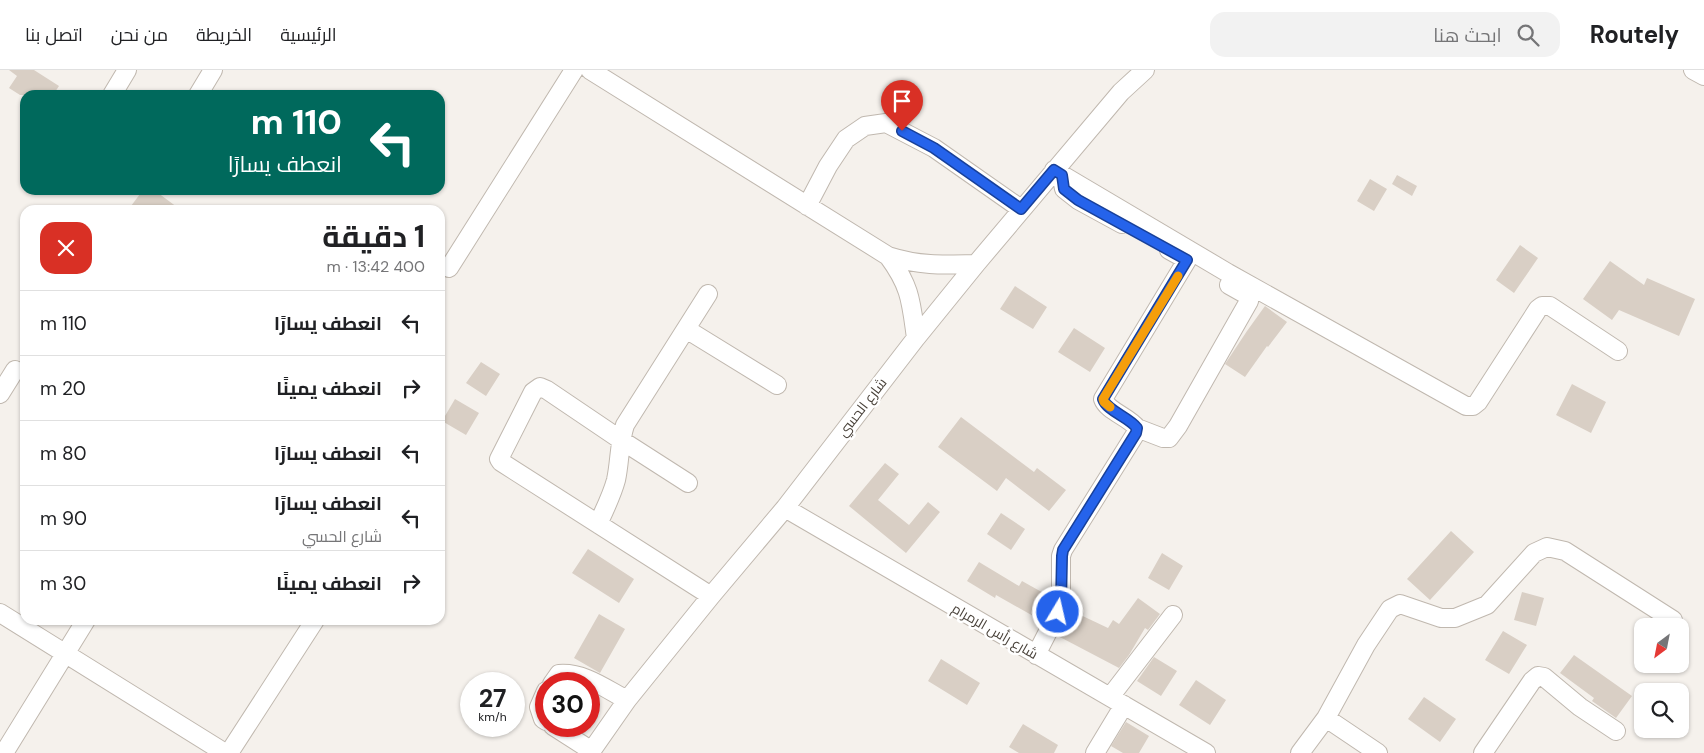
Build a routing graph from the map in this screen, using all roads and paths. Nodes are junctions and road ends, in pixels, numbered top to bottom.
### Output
1 (127, 70) edge
2 (214, 70) edge
3 (574, 70) edge
4 (590, 70) edge
5 (1145, 70) edge
6 (1693, 70) edge
7 (1704, 76) edge
8 (115, 90) edge
9 (201, 90) edge
10 (1058, 172) junction
11 (807, 206) junction
12 (1021, 209) junction
13 (888, 256) junction
14 (1187, 260) junction
15 (976, 264) junction
16 (450, 268) dead end
17 (1226, 277) junction
18 (708, 294) dead end
19 (686, 329) junction
20 (916, 338) junction
21 (1618, 351) dead end
22 (15, 370) dead end
23 (777, 385) dead end
24 (0, 394) edge
25 (1137, 428) junction
26 (622, 440) junction
27 (688, 483) dead end
28 (785, 508) junction
29 (598, 524) junction
30 (711, 596) junction
31 (0, 613) edge
32 (1173, 615) dead end
33 (1670, 618) edge
34 (83, 625) edge
35 (312, 625) edge
36 (66, 653) junction
37 (1036, 655) junction
38 (600, 685) edge
39 (627, 700) junction
40 (1117, 701) junction
41 (1326, 718) junction
42 (1616, 731) dead end
43 (568, 737) edge
44 (591, 752) edge
45 (4, 753) edge
46 (227, 753) edge
47 (1094, 753) edge
48 (1206, 753) edge
49 (1300, 753) edge
50 (1378, 753) edge
51 (1483, 753) edge

1 - 8 street
2 - 9 street
3 - 16 street
4 - 11 street
5 - 10 street, شارع الحسي
6 - 7 street
10 - 12 street, شارع الحسي
10 - 14 street
10 - 17 street
11 - 12 street
11 - 13 street
12 - 15 street, شارع الحسي
13 - 15 street
13 - 20 street
14 - 17 street
14 - 25 street
15 - 20 street, شارع الحسي
17 - 21 street
17 - 25 street
18 - 19 street
19 - 23 street
19 - 26 street
20 - 28 street, شارع الحسي
22 - 24 street
25 - 37 street
26 - 27 street
26 - 29 street
26 - 29 street
28 - 30 street, شارع الحسي
28 - 37 street, شارع رأس الرمرام
29 - 30 street
30 - 39 street, شارع الحسي
31 - 36 street
32 - 40 street
33 - 41 street
34 - 36 street
35 - 46 street
36 - 45 street
36 - 46 street
37 - 40 street, شارع رأس الرمرام
38 - 39 street
39 - 44 street, شارع الحسي
40 - 47 street
40 - 48 street, شارع رأس الرمرام
41 - 49 street
41 - 50 street
42 - 51 street
43 - 44 street

